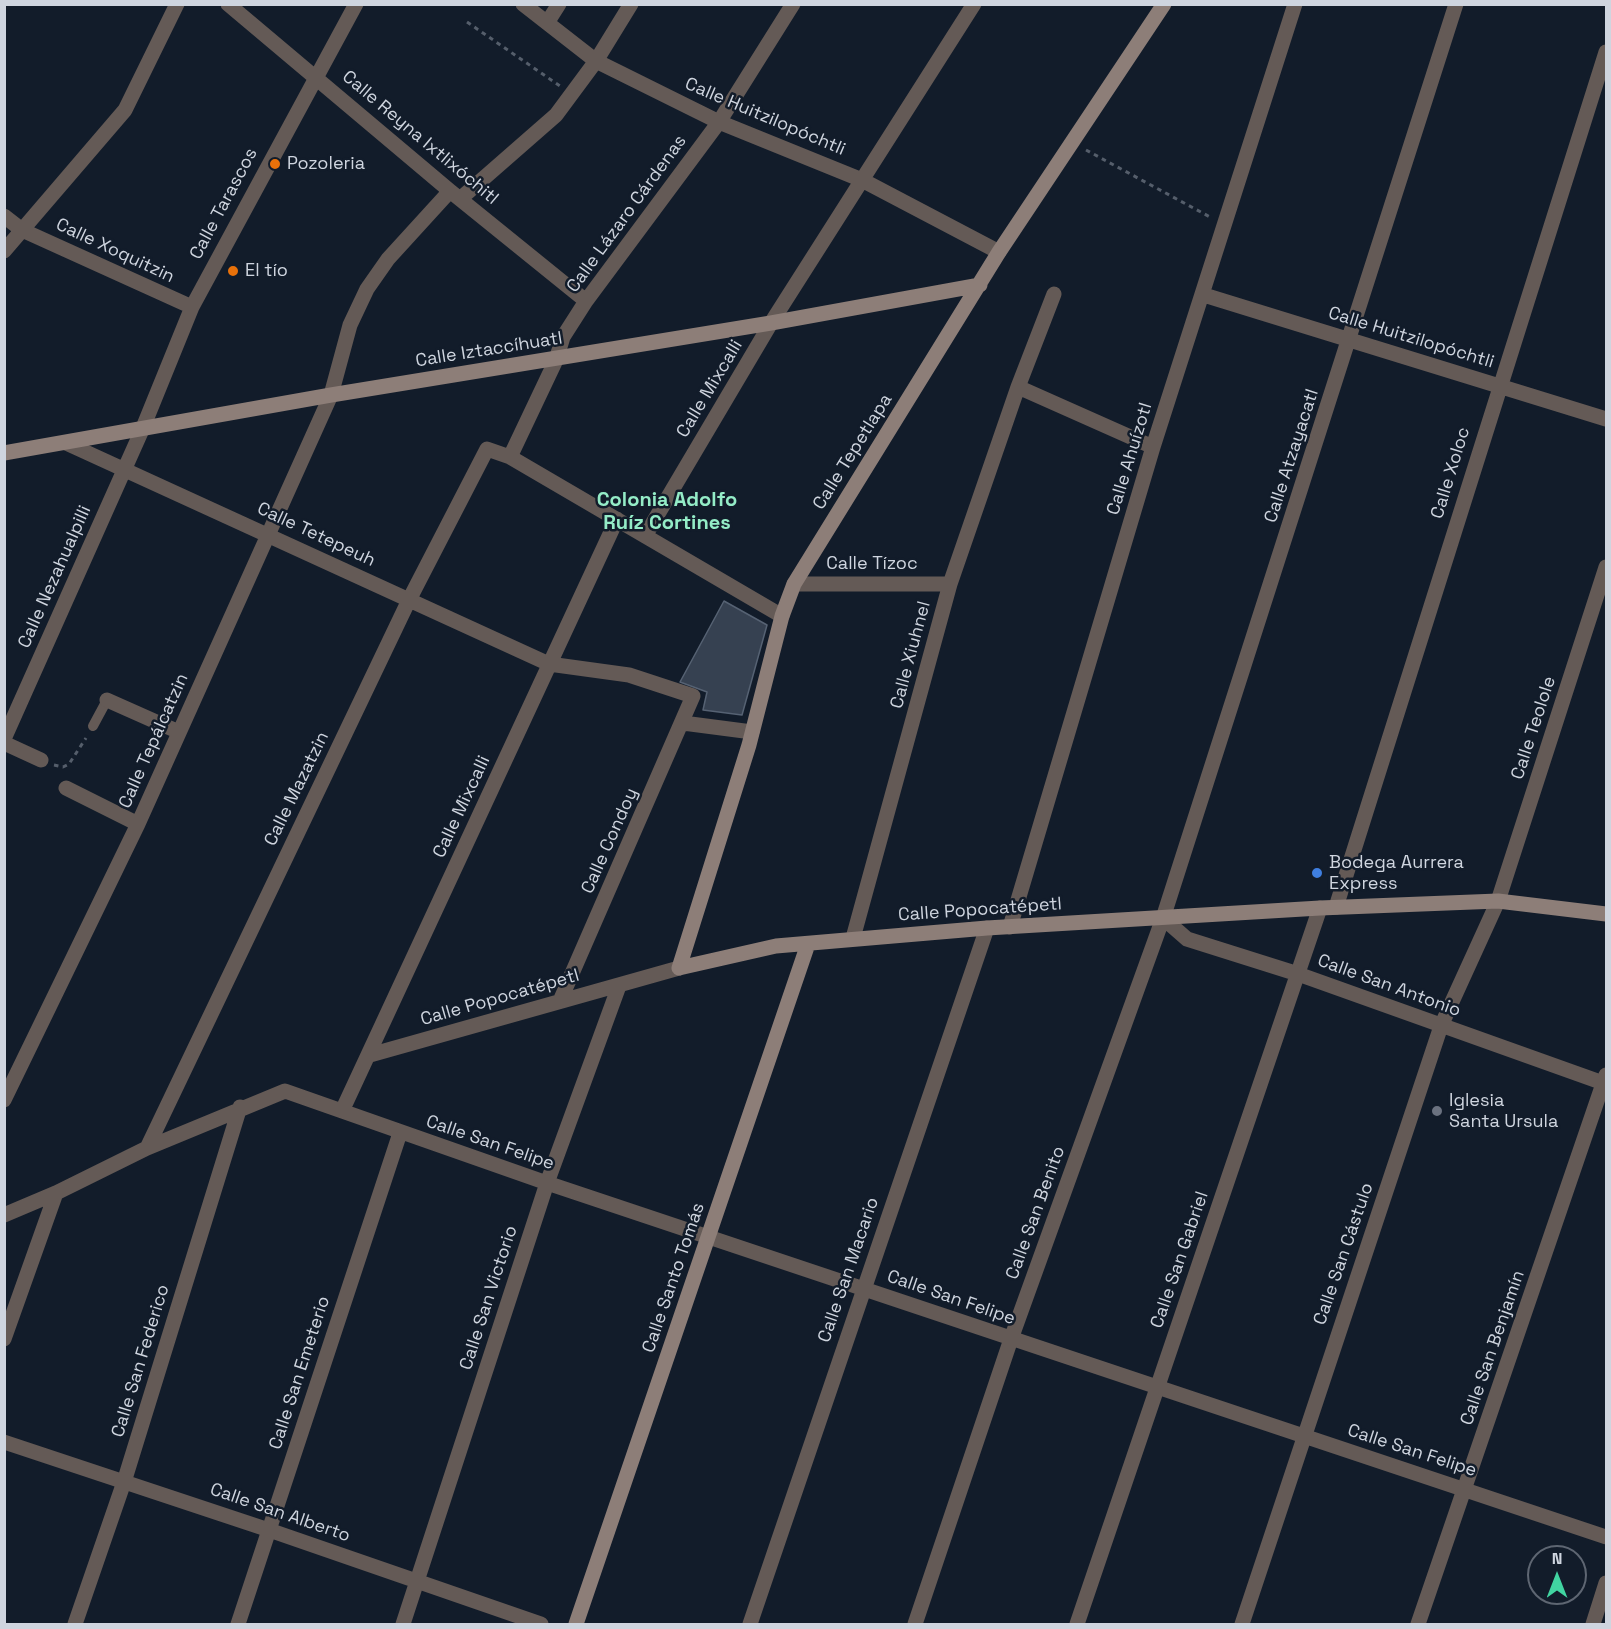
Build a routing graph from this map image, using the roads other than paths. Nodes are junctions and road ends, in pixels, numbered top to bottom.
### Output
1 (177, 4) edge
2 (228, 4) edge
3 (356, 4) edge
4 (523, 4) edge
5 (559, 4) edge
6 (631, 4) edge
7 (794, 4) edge
8 (974, 4) edge
9 (1164, 4) edge
10 (1295, 4) edge
11 (1455, 4) edge
12 (547, 23) junction
13 (1606, 52) edge
14 (596, 61) junction
15 (316, 76) junction
16 (1601, 89) edge
17 (719, 122) junction
18 (862, 180) junction
19 (455, 195) junction
20 (4, 216) edge
21 (22, 230) junction
22 (4, 251) edge
23 (999, 252) junction
24 (980, 285) junction
25 (1054, 294) dead end
26 (1204, 295) junction
27 (586, 301) junction
28 (192, 308) junction
29 (771, 323) junction
30 (1350, 340) junction
31 (556, 360) junction
32 (1499, 385) junction
33 (1018, 387) junction
34 (331, 395) junction
35 (1606, 419) edge
36 (142, 430) junction
37 (66, 443) junction
38 (1153, 447) junction
39 (4, 453) edge
40 (510, 457) junction
41 (124, 470) junction
42 (617, 519) junction
43 (269, 534) junction
44 (645, 536) junction
45 (1606, 567) edge
46 (794, 584) junction
47 (951, 584) junction
48 (410, 600) junction
49 (782, 616) junction
50 (549, 664) junction
51 (693, 696) joint
52 (107, 700) joint
53 (683, 723) junction
54 (93, 726) dead end
55 (179, 732) junction
56 (752, 732) junction
57 (4, 741) edge
58 (41, 760) road end
59 (66, 788) dead end
60 (138, 824) junction
61 (1498, 901) junction
62 (1336, 907) junction
63 (1320, 908) junction
64 (1606, 914) edge
65 (1163, 918) junction
66 (1010, 927) junction
67 (987, 928) junction
68 (853, 938) junction
69 (808, 944) junction
70 (679, 968) junction
71 (1298, 974) junction
72 (619, 986) junction
73 (560, 1001) junction
74 (1441, 1026) junction
75 (370, 1055) junction
76 (1606, 1081) edge
77 (4, 1100) edge
78 (240, 1107) junction
79 (342, 1111) junction
80 (400, 1132) junction
81 (147, 1148) junction
82 (547, 1183) junction
83 (56, 1193) junction
84 (4, 1215) edge
85 (709, 1236) junction
86 (863, 1288) junction
87 (4, 1339) edge
88 (1011, 1339) junction
89 (1157, 1388) junction
90 (1303, 1435) junction
91 (4, 1442) edge
92 (124, 1482) junction
93 (1466, 1489) junction
94 (269, 1530) junction
95 (1606, 1537) edge
96 (417, 1582) junction
97 (1606, 1583) edge
98 (75, 1624) edge
99 (238, 1624) edge
100 (403, 1624) edge
101 (541, 1624) edge
102 (576, 1624) edge
103 (750, 1624) edge
104 (915, 1624) edge
105 (1077, 1624) edge
106 (1242, 1624) edge
107 (1418, 1624) edge
108 (1593, 1624) edge

1 - 21 street
2 - 15 street, Calle Reyna Ixtlixóchitl
3 - 15 street, Calle Tarascos
4 - 12 street, Calle Huitzilopóchtli
5 - 12 street
6 - 14 street, Calle Tepálcatzin
7 - 17 street, Calle Lázaro Cárdenas
8 - 18 street, Calle Mixcalli
9 - 23 street, Calle Tepetlapa
10 - 26 street, Calle Ahuízotl
11 - 30 street, Calle Atzayacatl
12 - 14 street, Calle Huitzilopóchtli
13 - 16 street, Calle Xoloc
14 - 17 street, Calle Huitzilopóchtli
14 - 19 street, Calle Tepálcatzin
15 - 19 street, Calle Reyna Ixtlixóchitl
15 - 28 street, Calle Tarascos
16 - 32 street, Calle Xoloc
17 - 18 street, Calle Huitzilopóchtli
17 - 27 street, Calle Lázaro Cárdenas
18 - 23 street, Calle Huitzilopóchtli
18 - 29 street, Calle Mixcalli
19 - 27 street, Calle Reyna Ixtlixóchitl
19 - 34 street, Calle Tepálcatzin
20 - 21 street, Calle Xoquitzin
21 - 22 street
21 - 28 street, Calle Xoquitzin
23 - 24 street, Calle Tepetlapa
24 - 29 street, Calle Iztaccíhuatl
24 - 46 street, Calle Tepetlapa
25 - 33 street, Calle Xiuhnel
26 - 30 street, Calle Huitzilopóchtli
26 - 38 street, Calle Ahuízotl
27 - 31 street, Calle Lázaro Cárdenas
28 - 36 street, Calle Tarascos
29 - 31 street, Calle Iztaccíhuatl
29 - 44 street, Calle Mixcalli
30 - 32 street, Calle Huitzilopóchtli
30 - 65 street, Calle Atzayacatl
31 - 34 street, Calle Iztaccíhuatl
31 - 40 street, Calle Lázaro Cárdenas
32 - 35 street, Calle Huitzilopóchtli
32 - 62 street, Calle Xoloc
33 - 38 street
33 - 47 street, Calle Xiuhnel
34 - 36 street, Calle Iztaccíhuatl
34 - 43 street, Calle Tepálcatzin
36 - 37 street, Calle Iztaccíhuatl
36 - 41 street, Calle Nezahualpilli
37 - 39 street, Calle Iztaccíhuatl
37 - 41 street, Calle Tetepeuh
38 - 66 street, Calle Ahuízotl
40 - 42 street
40 - 48 street, Calle Mazatzin
41 - 43 street, Calle Tetepeuh
41 - 57 street, Calle Nezahualpilli
42 - 44 street
42 - 50 street, Calle Mixcalli
43 - 48 street, Calle Tetepeuh
43 - 55 street, Calle Tepálcatzin
44 - 49 street
45 - 61 street, Calle Teolole
46 - 47 street, Calle Tízoc
46 - 49 street, Calle Tepetlapa
47 - 68 street, Calle Xiuhnel
48 - 50 street, Calle Tetepeuh
48 - 81 street, Calle Mazatzin
49 - 56 street, Calle Tepetlapa
50 - 51 street, Calle Tetepeuh
50 - 75 street, Calle Mixcalli
51 - 53 street, Calle Condoy
52 - 54 lane
52 - 55 street
53 - 56 street
53 - 73 street, Calle Condoy
55 - 60 street, Calle Tepálcatzin
56 - 70 street, Calle Tepetlapa
57 - 58 street
59 - 60 street
60 - 77 street, Calle Tepálcatzin
61 - 62 street, Calle Popocatépetl
61 - 64 street, Calle Popocatépetl
61 - 74 street, Calle San Cástulo
62 - 63 street, Calle Popocatépetl
63 - 65 street, Calle Popocatépetl
63 - 71 street, Calle San Gabriel
65 - 66 street, Calle Popocatépetl
65 - 71 street, Calle San Antonio
65 - 88 street, Calle San Benito
66 - 67 street, Calle Popocatépetl
67 - 68 street, Calle Popocatépetl
67 - 86 street, Calle San Macario
68 - 69 street, Calle Popocatépetl
69 - 70 street, Calle Popocatépetl
69 - 85 street, Calle Santo Tomás
70 - 72 street, Calle Popocatépetl
71 - 74 street, Calle San Antonio
71 - 89 street, Calle San Gabriel
72 - 73 street, Calle Popocatépetl
72 - 82 street, Calle San Victorio
73 - 75 street, Calle Popocatépetl
74 - 76 street, Calle San Antonio
74 - 90 street, Calle San Cástulo
75 - 79 street, Calle Mixcalli
76 - 93 street, Calle San Benjamín
78 - 79 street, Calle San Felipe
78 - 81 street
78 - 92 street, Calle San Federico
79 - 80 street, Calle San Felipe
80 - 82 street, Calle San Felipe
80 - 94 street, Calle San Emeterio
81 - 83 street
82 - 85 street, Calle San Felipe
82 - 96 street, Calle San Victorio
83 - 84 street
83 - 87 street
85 - 86 street, Calle San Felipe
85 - 102 street, Calle Santo Tomás
86 - 88 street, Calle San Felipe
86 - 103 street, Calle San Macario
88 - 89 street, Calle San Felipe
88 - 104 street, Calle San Benito
89 - 90 street, Calle San Felipe
89 - 105 street, Calle San Gabriel
90 - 93 street, Calle San Felipe
90 - 106 street, Calle San Cástulo
91 - 92 street, Calle San Alberto
92 - 94 street, Calle San Alberto
92 - 98 street, Calle San Federico
93 - 95 street, Calle San Felipe
93 - 107 street, Calle San Benjamín
94 - 96 street, Calle San Alberto
94 - 99 street, Calle San Emeterio
96 - 100 street, Calle San Victorio
96 - 101 street, Calle San Alberto
97 - 108 street

